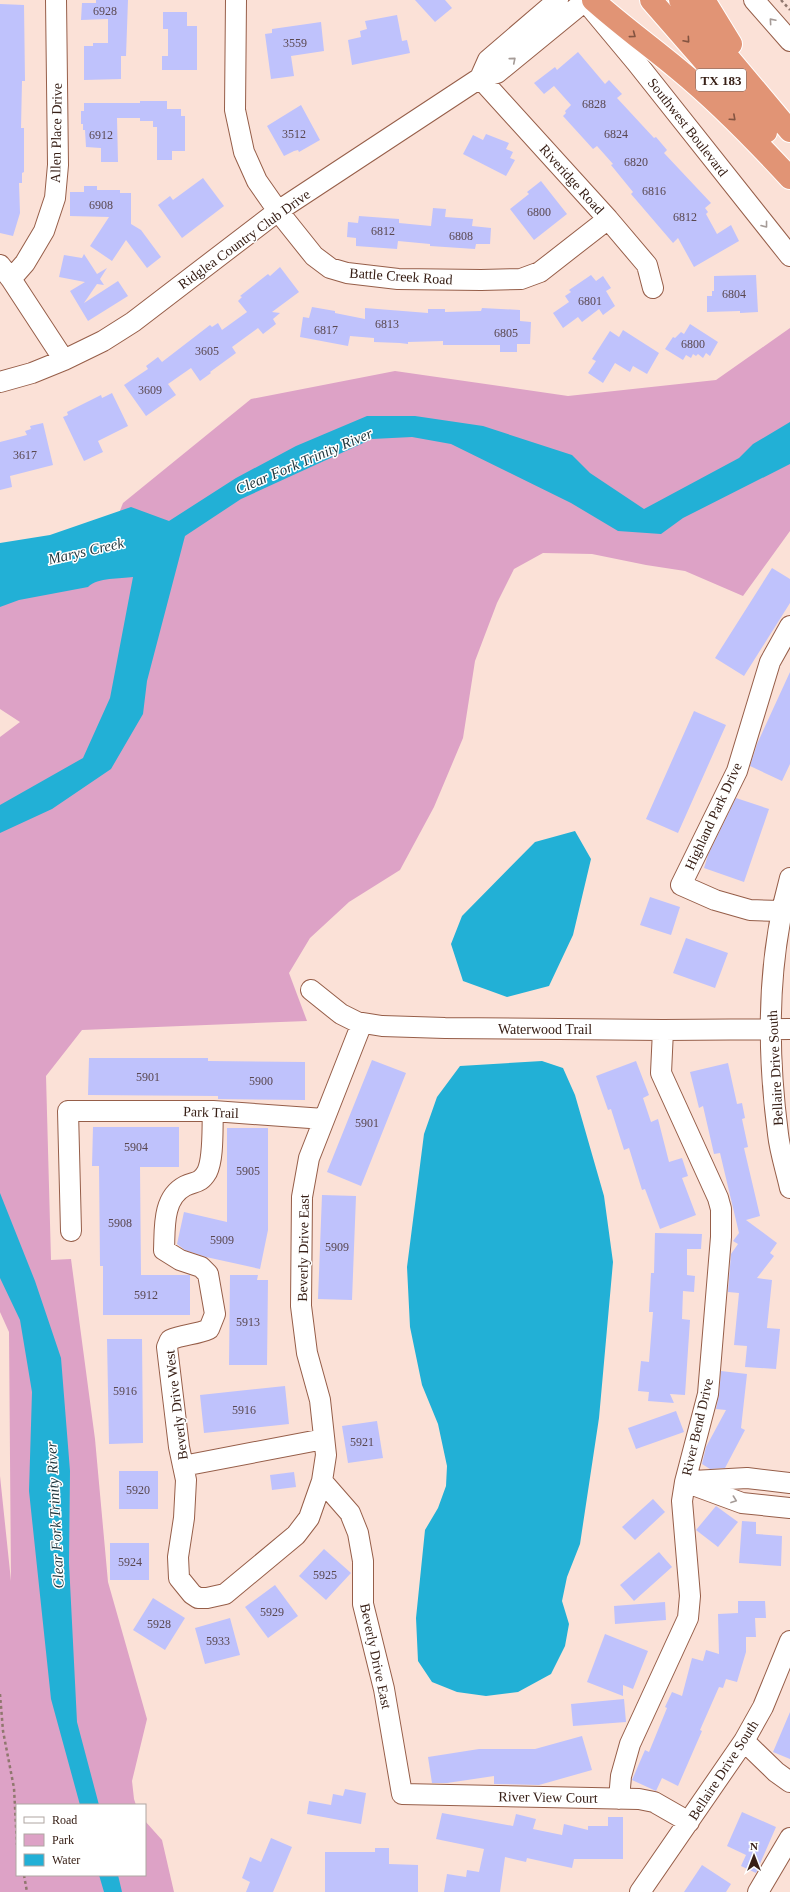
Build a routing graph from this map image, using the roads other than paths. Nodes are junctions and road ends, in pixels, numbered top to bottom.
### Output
1 (56, 0) edge
2 (236, 0) edge
3 (558, 0) edge
4 (587, 0) edge
5 (651, 0) edge
6 (680, 0) edge
7 (704, 0) edge
8 (754, 0) edge
9 (790, 41) edge
10 (480, 78) junction
11 (767, 103) junction
12 (790, 131) edge
13 (790, 161) edge
14 (790, 178) edge
15 (278, 211) junction
16 (608, 219) junction
17 (790, 256) edge
18 (6, 272) edge
19 (653, 288) dead end
20 (64, 360) junction
21 (0, 382) edge
22 (790, 626) edge
23 (783, 655) edge
24 (790, 878) edge
25 (781, 911) junction
26 (311, 990) dead end
27 (362, 1023) junction
28 (780, 1028) edge
29 (663, 1030) junction
30 (213, 1111) junction
31 (324, 1119) junction
32 (784, 1135) edge
33 (790, 1188) edge
34 (71, 1231) dead end
35 (324, 1439) junction
36 (183, 1466) junction
37 (322, 1481) junction
38 (685, 1482) junction
39 (790, 1483) edge
40 (790, 1508) edge
41 (263, 1563) joint
42 (790, 1641) edge
43 (744, 1741) junction
44 (790, 1782) edge
45 (402, 1794) joint
46 (619, 1799) junction
47 (689, 1822) junction
48 (790, 1838) edge
49 (640, 1892) edge
50 (758, 1892) edge

1 - 18 street, Allen Place Drive
2 - 15 street, Battle Creek Road
3 - 10 street
10 -> 4 street, Ridglea Country Club Drive
4 -> 14 highway
4 -> 17 street, Southwest Boulevard
5 -> 13 highway, TX 183
6 - 11 highway, TX 183
7 - 11 highway
9 -> 8 street
10 - 15 street, Ridglea Country Club Drive
10 - 16 street, Riveridge Road
11 - 12 highway, TX 183
15 - 16 street, Battle Creek Road
15 - 20 street, Ridglea Country Club Drive
16 - 19 street, Riveridge Road
18 - 20 street, Allen Place Drive
20 - 21 street, Ridglea Country Club Drive
22 - 23 street, Highland Park Drive
23 - 25 street, Highland Park Drive
24 - 25 street, Bellaire Drive South
25 - 28 street, Bellaire Drive South
26 - 27 street, Waterwood Trail
27 - 29 street, Waterwood Trail
27 - 31 street, Beverly Drive East
28 - 29 street, Waterwood Trail
28 - 32 street, Bellaire Drive South
29 - 38 street, River Bend Drive
30 - 31 street, Park Trail
30 - 34 street, Park Trail
30 - 36 street, Beverly Drive West
31 - 35 street, Beverly Drive East
32 - 33 street, Bellaire Drive South
35 - 36 street
35 - 37 street, Beverly Drive East
36 - 41 street, Beverly Drive West
37 - 41 street, Beverly Drive East
37 - 45 street, Beverly Drive East
38 - 39 street
38 -> 40 street
38 - 46 street, River Bend Drive
42 - 43 street, Bellaire Drive South
43 - 44 street
43 - 47 street, Bellaire Drive South
45 - 46 street, River View Court
46 - 47 street, River View Court
47 - 49 street, Bellaire Drive South
48 - 50 street

